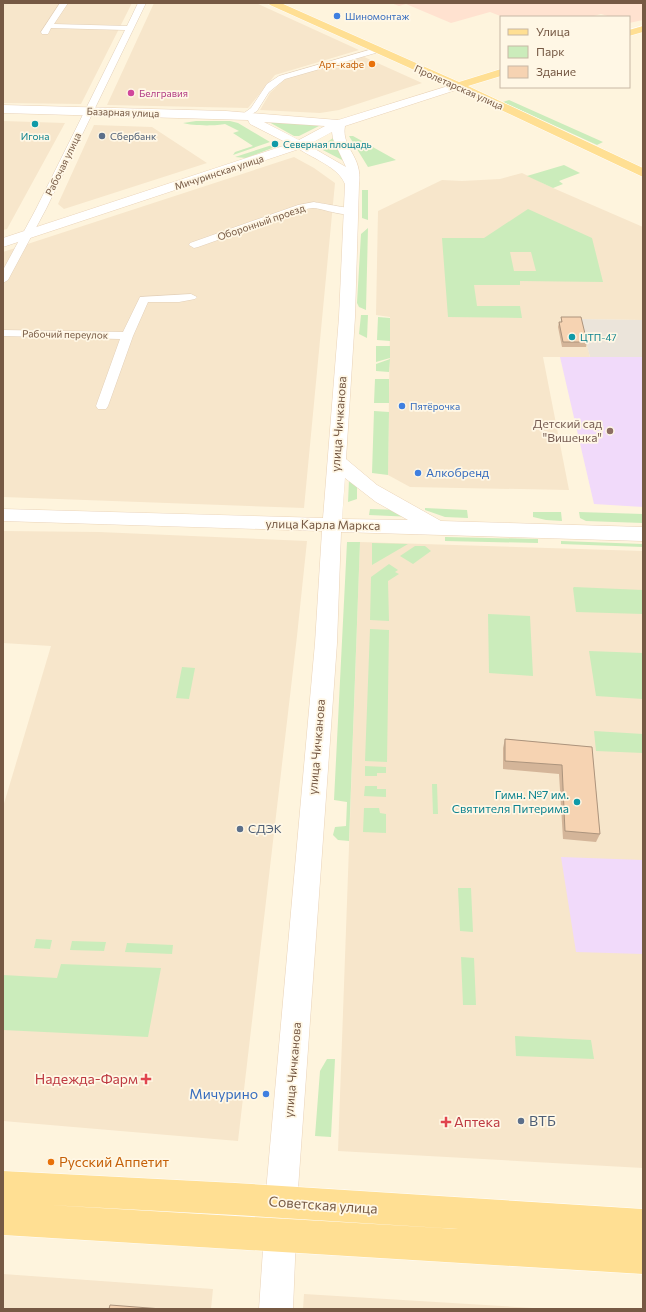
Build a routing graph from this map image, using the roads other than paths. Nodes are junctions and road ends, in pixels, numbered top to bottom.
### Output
1 (64, 3) edge
2 (142, 3) edge
3 (273, 3) edge
4 (128, 28) junction
5 (643, 29) edge
6 (630, 33) edge
7 (376, 50) junction
8 (500, 72) edge
9 (458, 86) junction
10 (3, 109) edge
11 (88, 111) junction
12 (244, 116) junction
13 (339, 124) junction
14 (300, 145) junction
15 (643, 173) edge
16 (352, 184) junction
17 (352, 211) junction
18 (26, 236) junction
19 (3, 243) edge
20 (194, 245) dead end
21 (3, 280) edge
22 (191, 297) dead end
23 (3, 333) edge
24 (127, 336) junction
25 (102, 406) dead end
26 (337, 462) junction
27 (3, 515) edge
28 (332, 525) junction
29 (439, 528) junction
30 (643, 534) edge
31 (3, 1187) edge
32 (282, 1203) junction
33 (3, 1219) edge
34 (643, 1225) edge
35 (280, 1235) junction
36 (643, 1258) edge
37 (276, 1309) edge

1 - 4 street
2 - 4 street, Рабочая улица
3 - 7 main road, Пролетарская улица
4 - 11 street, Рабочая улица
5 - 6 main road
7 - 9 main road, Пролетарская улица
7 - 12 street
8 - 9 main road, Мичуринская улица
9 - 13 main road, Мичуринская улица
9 - 15 main road, Пролетарская улица
10 - 11 main road, Базарная улица
11 - 12 main road, Базарная улица
11 - 18 street, Рабочая улица
12 - 13 main road, Базарная улица
12 - 14 main road
13 - 14 main road, Мичуринская улица
13 - 16 main road, улица Чичканова
14 - 16 main road
14 - 18 main road, Мичуринская улица
16 - 17 main road, улица Чичканова
17 - 20 street, Оборонный проезд
17 - 26 main road, улица Чичканова
18 - 19 main road, Мичуринская улица
18 - 21 street, Рабочая улица
22 - 24 street, Рабочий переулок
23 - 24 street, Рабочий переулок
24 - 25 street, Рабочий переулок
26 - 28 main road, улица Чичканова
26 - 29 main road
27 - 28 main road, улица Карла Маркса
28 - 29 main road, улица Карла Маркса
28 - 32 main road, улица Чичканова
29 - 30 main road, улица Карла Маркса
31 - 32 main road, Советская улица
32 - 34 main road, Советская улица
32 - 35 main road, улица Чичканова
33 - 35 main road
35 - 36 main road
35 - 37 main road, улица Чичканова

